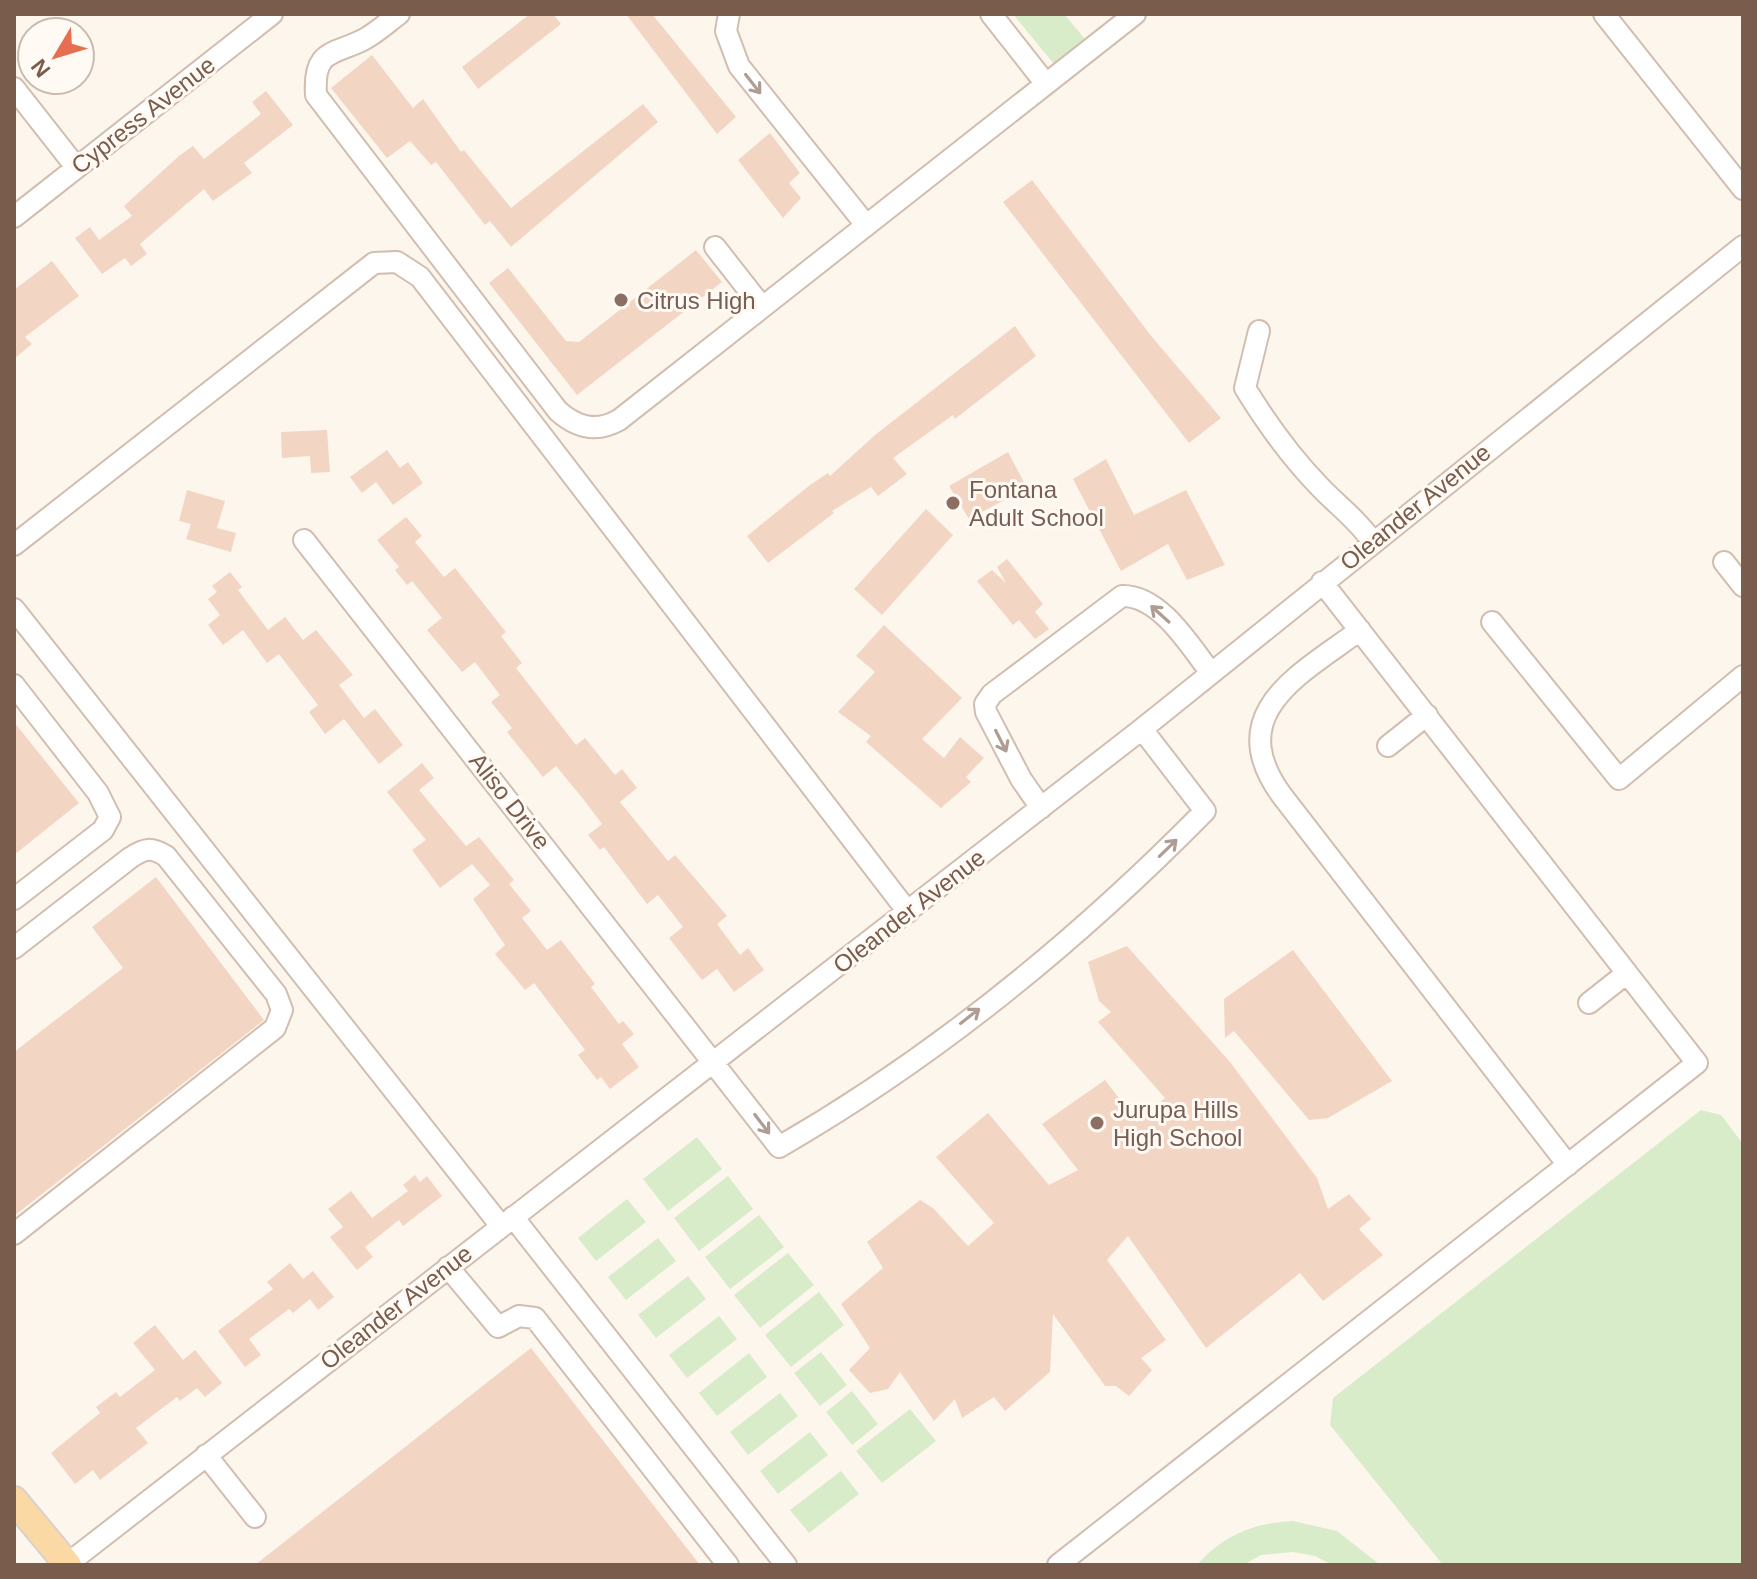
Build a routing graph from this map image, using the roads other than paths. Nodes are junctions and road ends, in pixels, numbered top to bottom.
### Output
1 (272, 14) edge
2 (399, 14) edge
3 (729, 14) edge
4 (991, 14) edge
5 (1135, 14) edge
6 (1604, 14) edge
7 (1046, 84) junction
8 (14, 88) edge
9 (76, 167) junction
10 (1743, 189) edge
11 (14, 217) edge
12 (866, 225) junction
13 (1743, 246) edge
14 (715, 247) dead end
15 (762, 307) junction
16 (1259, 331) dead end
17 (304, 540) dead end
18 (1372, 541) junction
19 (14, 545) edge
20 (1724, 562) dead end
21 (1322, 582) junction
22 (1743, 586) edge
23 (14, 609) edge
24 (1492, 622) dead end
25 (1360, 630) junction
26 (1211, 673) junction
27 (1743, 676) edge
28 (14, 685) edge
29 (1427, 715) junction
30 (1142, 729) junction
31 (1388, 746) dead end
32 (1041, 808) junction
33 (14, 899) edge
34 (908, 912) junction
35 (14, 948) edge
36 (1627, 973) junction
37 (1589, 1003) dead end
38 (715, 1062) junction
39 (1568, 1165) junction
40 (507, 1221) junction
41 (14, 1234) edge
42 (448, 1267) junction
43 (206, 1455) junction
44 (14, 1500) edge
45 (255, 1517) dead end
46 (67, 1565) edge
47 (728, 1565) edge
48 (786, 1565) edge
49 (1058, 1565) edge

1 - 9 street, Cypress Avenue
2 - 15 street
3 -> 12 street
4 - 7 street
5 - 7 street
6 - 10 street
7 - 12 street
8 - 9 street
9 - 11 street, Cypress Avenue
12 - 15 street
13 - 18 street, Oleander Avenue
14 - 15 street
16 - 18 street
17 - 38 street, Aliso Drive
18 - 21 street, Oleander Avenue
19 - 34 street
20 - 22 street
21 - 25 street
21 - 26 street, Oleander Avenue
23 - 40 street
24 - 27 street
25 - 29 street
25 - 39 street
26 - 30 street, Oleander Avenue
26 -> 32 street
28 - 33 street
29 - 31 street
29 - 36 street
30 - 32 street, Oleander Avenue
38 -> 30 street, Aliso Drive
32 - 34 street, Oleander Avenue
34 - 38 street, Oleander Avenue
35 - 41 street
36 - 37 street
36 - 39 street
38 - 40 street, Oleander Avenue
39 - 49 street
40 - 42 street, Oleander Avenue
40 - 48 street
42 - 43 street, Oleander Avenue
42 - 47 street
43 - 45 street
43 - 46 street, Oleander Avenue
44 - 46 main road

